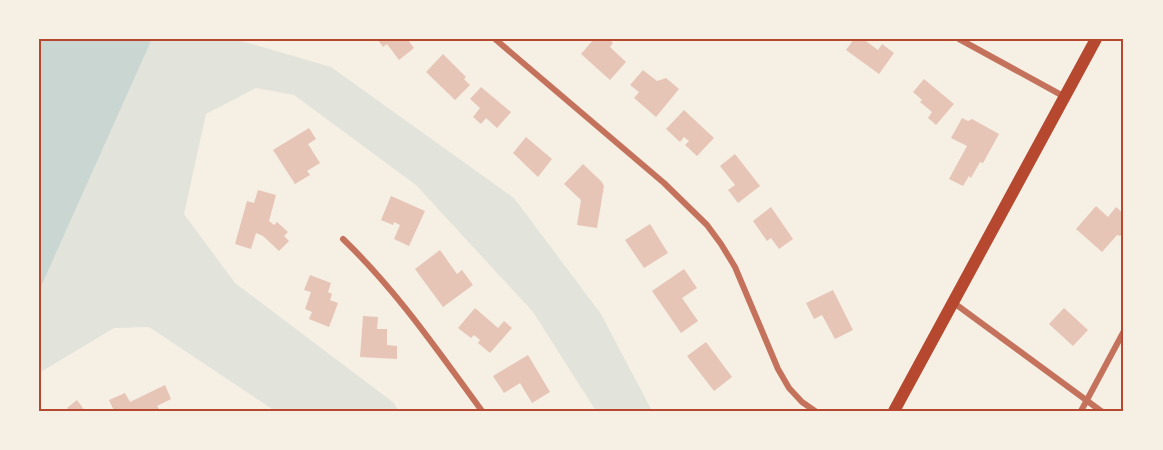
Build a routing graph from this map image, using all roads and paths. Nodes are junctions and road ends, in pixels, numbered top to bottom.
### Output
1 (495, 39) edge
2 (959, 39) edge
3 (1096, 39) edge
4 (1065, 97) junction
5 (344, 239) dead end
6 (954, 303) junction
7 (1124, 331) edge
8 (1087, 400) junction
9 (482, 411) edge
10 (815, 411) edge
11 (894, 411) edge
12 (1081, 411) edge
13 (1101, 411) edge

1 - 10 street
2 - 4 street
3 - 4 main road
4 - 6 main road
5 - 9 street
6 - 8 street
6 - 11 main road
7 - 8 street
8 - 12 street
8 - 13 street

